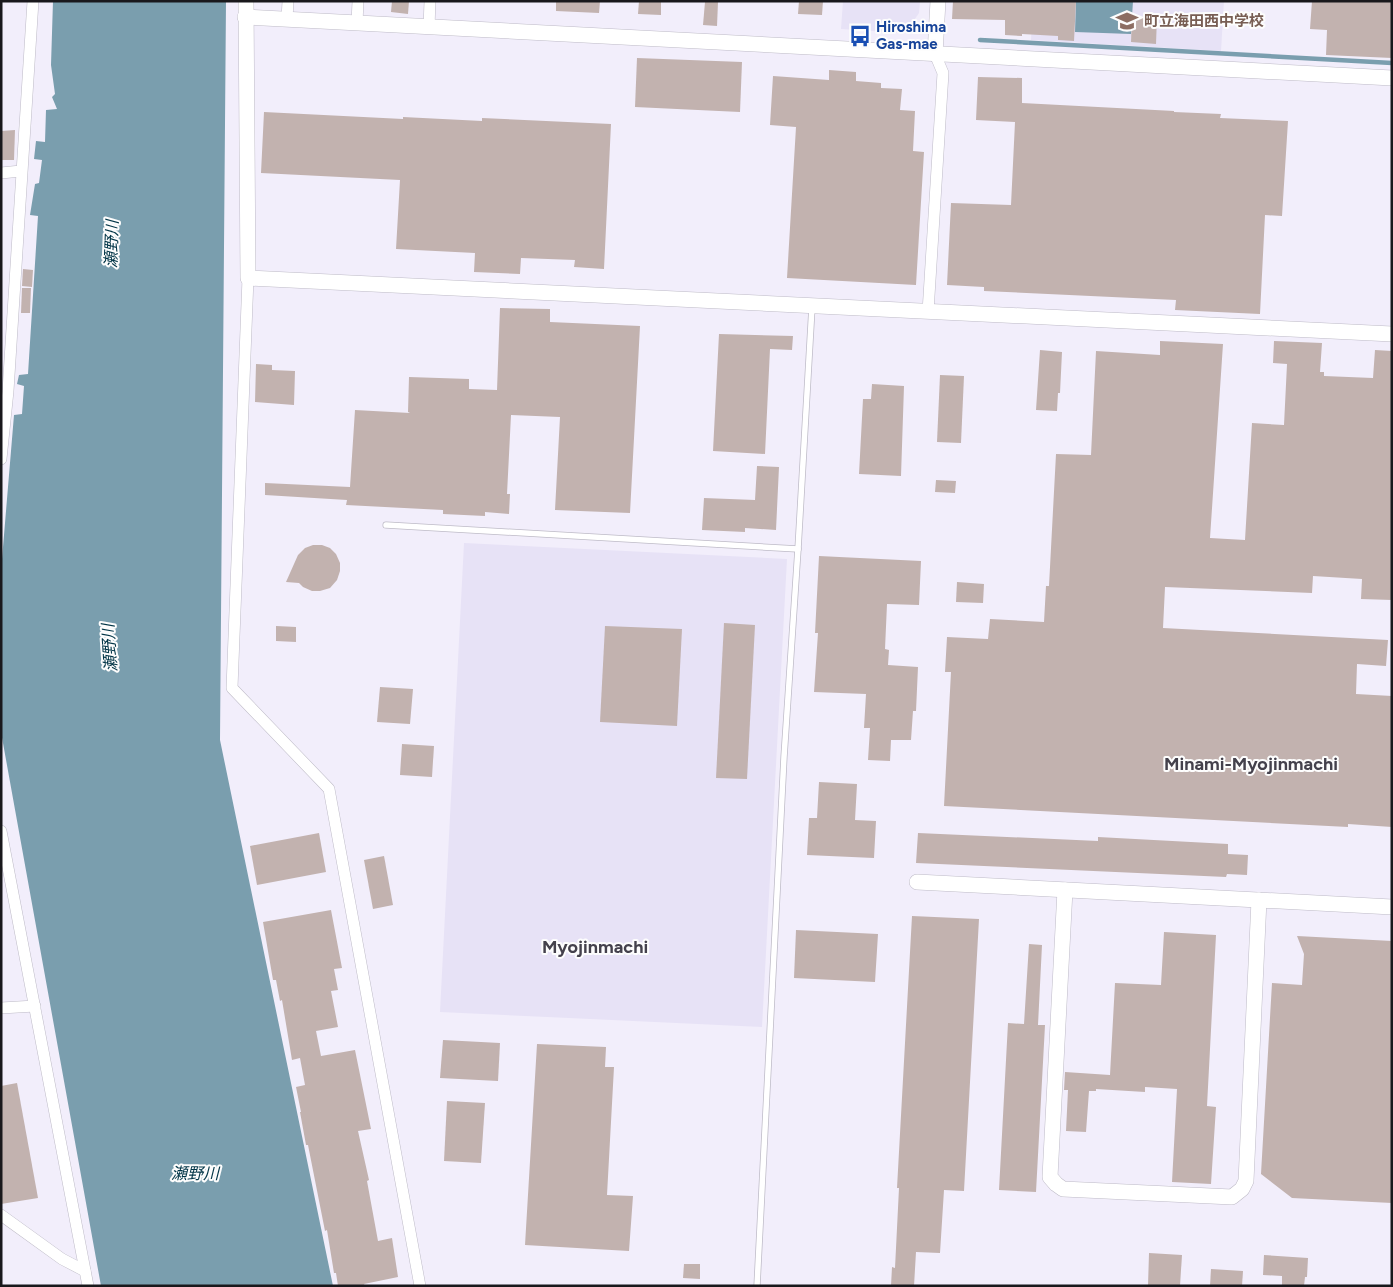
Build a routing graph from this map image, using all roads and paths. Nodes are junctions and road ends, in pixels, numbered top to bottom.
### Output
1 (33, 1) edge
2 (246, 1) edge
3 (288, 1) edge
4 (358, 1) edge
5 (430, 1) edge
6 (938, 1) edge
7 (245, 17) junction
8 (287, 19) junction
9 (357, 23) junction
10 (429, 26) junction
11 (935, 54) junction
12 (1392, 78) edge
13 (1, 172) edge
14 (21, 172) junction
15 (248, 278) junction
16 (812, 306) junction
17 (928, 312) junction
18 (1392, 334) edge
19 (2, 445) edge
20 (1, 459) edge
21 (386, 525) dead end
22 (798, 549) junction
23 (1, 831) edge
24 (917, 882) dead end
25 (1065, 890) junction
26 (1259, 900) junction
27 (1392, 907) edge
28 (36, 1006) junction
29 (1, 1008) edge
30 (1, 1215) edge
31 (85, 1271) junction
32 (88, 1286) edge
33 (420, 1286) edge
34 (757, 1286) edge

1 - 14 street
2 - 7 street
3 - 8 street
4 - 9 street
5 - 10 street
6 - 11 street
7 - 8 street
7 - 15 street
8 - 9 street
9 - 10 street
10 - 11 street
11 - 12 street
11 - 17 street
13 - 14 street
14 - 19 street
15 - 16 street
15 - 33 street
16 - 17 street
16 - 22 lane
17 - 18 street
19 - 20 street
21 - 22 lane
22 - 34 lane
23 - 28 street
24 - 25 street
25 - 26 street
25 - 26 street
26 - 27 street
28 - 29 street
28 - 31 street
30 - 31 street
31 - 32 street

